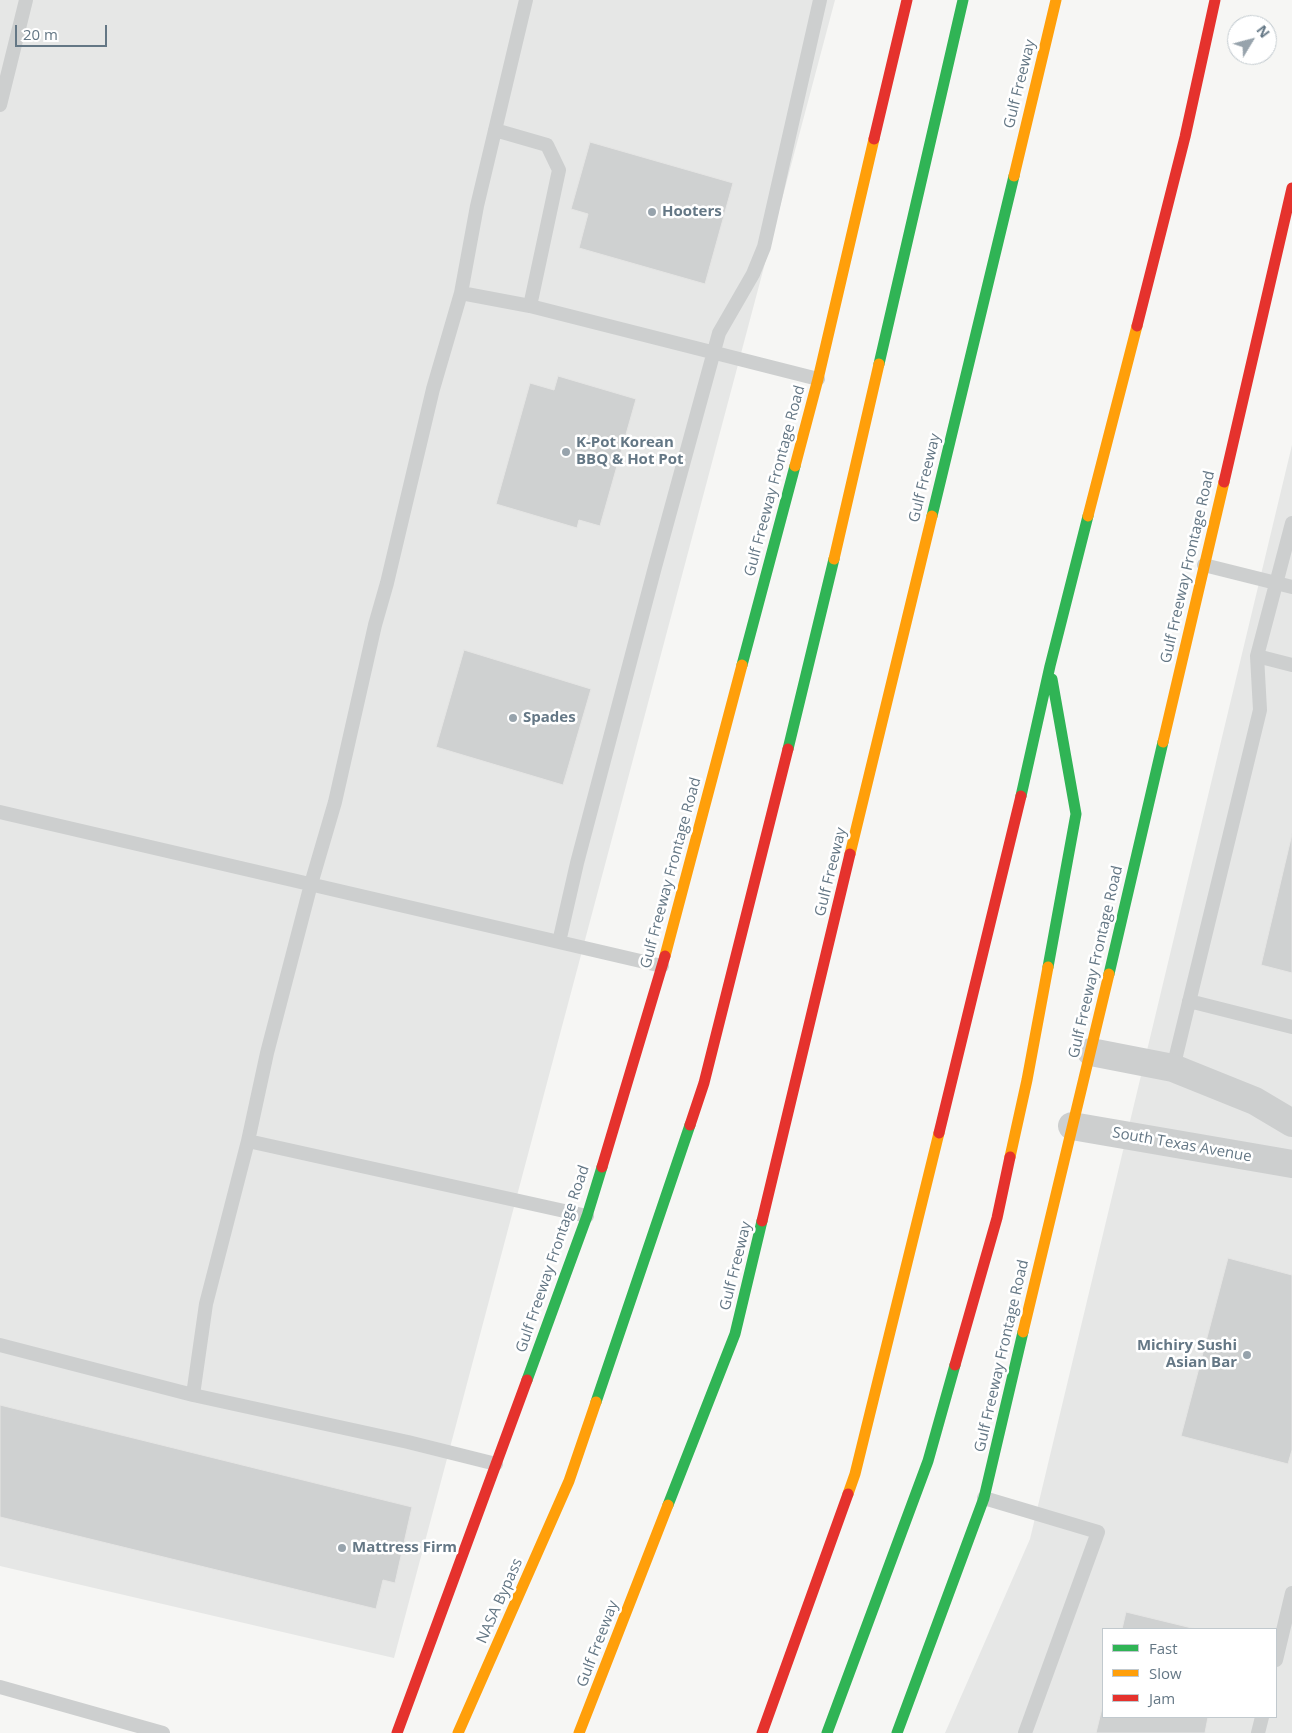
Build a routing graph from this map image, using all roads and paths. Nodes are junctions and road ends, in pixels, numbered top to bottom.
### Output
1 (26, 0) edge
2 (526, 0) edge
3 (820, 0) edge
4 (907, 0) edge
5 (963, 0) edge
6 (1056, 0) edge
7 (1215, 0) edge
8 (0, 105) edge
9 (495, 130) junction
10 (1292, 188) edge
11 (1276, 257) junction
12 (1292, 261) edge
13 (460, 293) junction
14 (530, 306) junction
15 (715, 354) junction
16 (818, 379) junction
17 (1292, 523) edge
18 (1204, 565) junction
19 (1277, 583) junction
20 (1292, 587) edge
21 (1257, 656) junction
22 (1292, 665) edge
23 (1050, 666) junction
24 (0, 812) edge
25 (311, 884) junction
26 (559, 942) junction
27 (662, 966) junction
28 (1189, 1002) junction
29 (1292, 1027) edge
30 (1091, 1052) junction
31 (1173, 1068) junction
32 (1292, 1123) edge
33 (1072, 1126) junction
34 (248, 1140) junction
35 (1292, 1164) edge
36 (587, 1216) junction
37 (0, 1345) edge
38 (193, 1395) junction
39 (496, 1464) junction
40 (984, 1498) junction
41 (1292, 1593) edge
42 (1277, 1656) edge
43 (0, 1687) edge
44 (1262, 1718) edge
45 (163, 1733) edge
46 (397, 1733) edge
47 (458, 1733) edge
48 (579, 1733) edge
49 (762, 1733) edge
50 (827, 1733) edge
51 (897, 1733) edge
52 (1025, 1733) edge
53 (1258, 1733) edge

1 - 8 lane
2 - 9 lane
3 - 15 lane
4 - 16 main road, Gulf Freeway Frontage Road
5 - 47 main road, NASA Bypass
6 - 48 main road, Gulf Freeway
7 - 23 main road
9 - 13 lane
9 - 14 lane
10 - 11 main road, Gulf Freeway Frontage Road
11 - 12 lane
11 - 18 main road, Gulf Freeway Frontage Road
13 - 14 lane
13 - 25 lane
14 - 15 lane
15 - 16 lane
15 - 26 lane
16 - 27 main road, Gulf Freeway Frontage Road
17 - 19 lane
18 - 19 lane
18 - 30 main road, Gulf Freeway Frontage Road
19 - 20 lane
19 - 21 lane
21 - 22 lane
21 - 28 lane
23 - 49 main road
23 - 50 main road
24 - 25 lane
25 - 26 lane
25 - 34 lane
26 - 27 lane
27 - 36 main road, Gulf Freeway Frontage Road
28 - 29 lane
28 - 31 lane
30 - 31 street
30 - 33 main road, Gulf Freeway Frontage Road
31 - 32 street
33 - 35 street, South Texas Avenue
33 - 40 main road, Gulf Freeway Frontage Road
34 - 36 lane
34 - 38 lane
36 - 39 main road, Gulf Freeway Frontage Road
37 - 38 lane
38 - 39 lane
39 - 46 main road, Gulf Freeway Frontage Road
40 - 51 main road, Gulf Freeway Frontage Road
40 - 52 lane
41 - 42 lane
43 - 45 lane
44 - 53 lane

